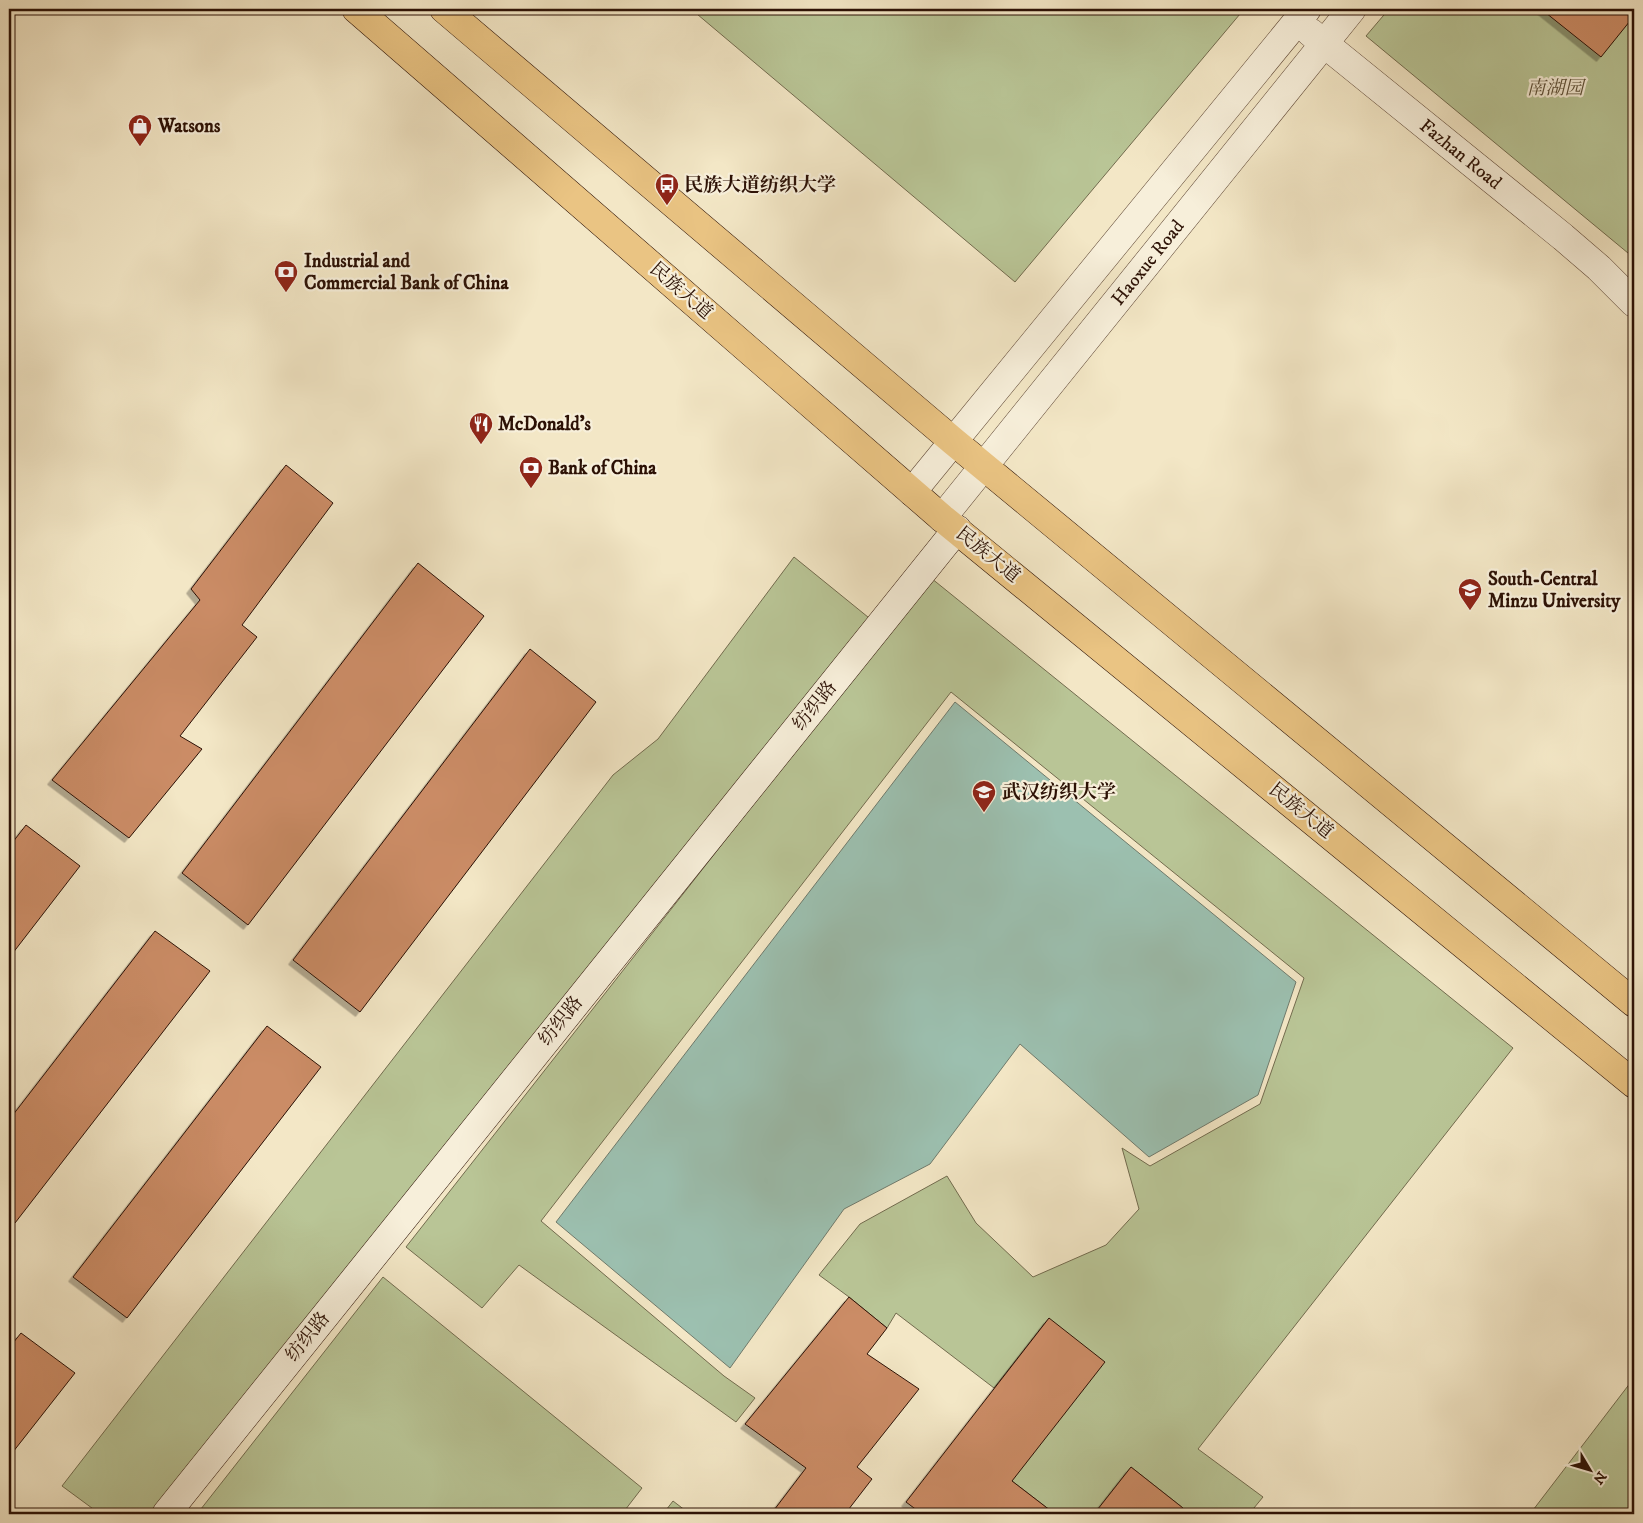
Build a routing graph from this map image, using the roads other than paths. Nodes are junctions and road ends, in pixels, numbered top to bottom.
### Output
1 (356, 9) edge
2 (444, 9) edge
3 (1352, 9) edge
4 (1295, 13) edge
5 (1324, 44) junction
6 (1634, 303) edge
7 (953, 441) junction
8 (984, 466) junction
9 (912, 492) junction
10 (950, 523) junction
11 (1634, 1003) edge
12 (1634, 1084) edge
13 (166, 1514) edge

1 - 9 main road, 民族大道
2 - 7 main road
3 - 5 street, Haoxue Road
4 - 5 street, Fazhan Road
4 - 7 street, Haoxue Road
5 - 6 street, Fazhan Road
5 - 8 street, Haoxue Road
7 - 8 main road
7 - 9 street, Haoxue Road
8 - 10 street, Haoxue Road
8 - 11 main road
9 - 10 main road, 民族大道
10 - 12 main road, 民族大道
10 - 13 street, 纺织路

